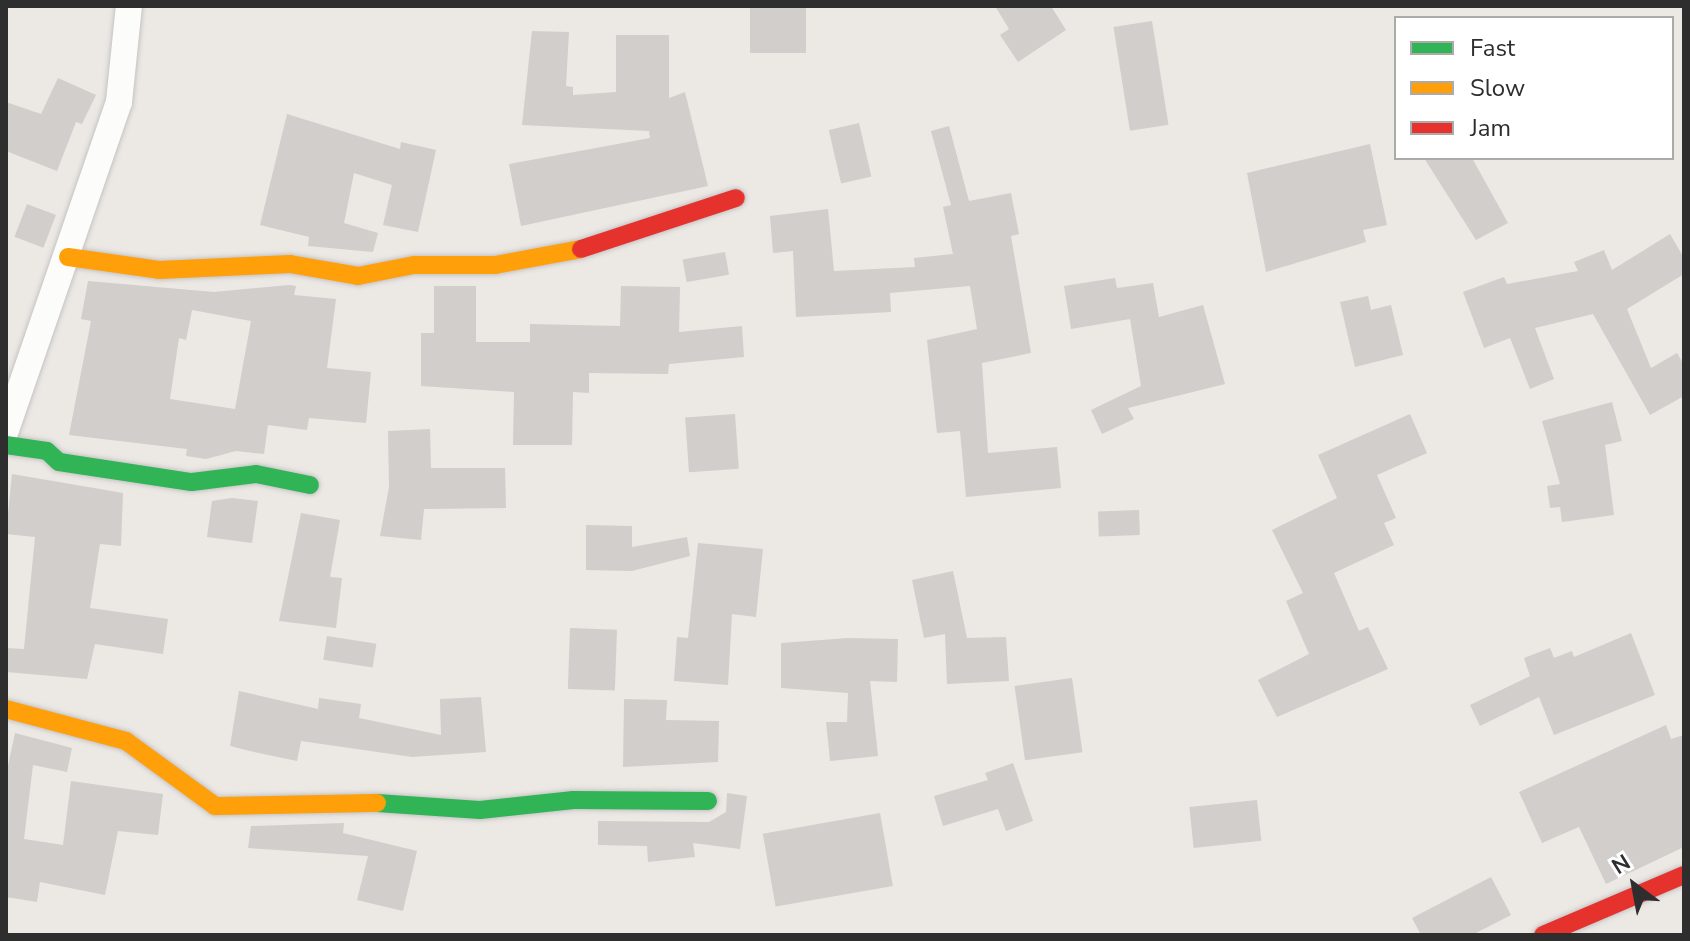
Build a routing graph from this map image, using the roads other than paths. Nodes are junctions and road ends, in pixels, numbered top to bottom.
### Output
1 (129, 6) edge
2 (736, 198) dead end
3 (68, 257) junction
4 (6, 430) edge
5 (6, 445) edge
6 (310, 485) dead end
7 (6, 709) edge
8 (708, 801) dead end
9 (1684, 875) edge
10 (1543, 935) edge

1 - 3 street
2 - 3 street
3 - 4 street
5 - 6 street
7 - 8 street
9 - 10 street

